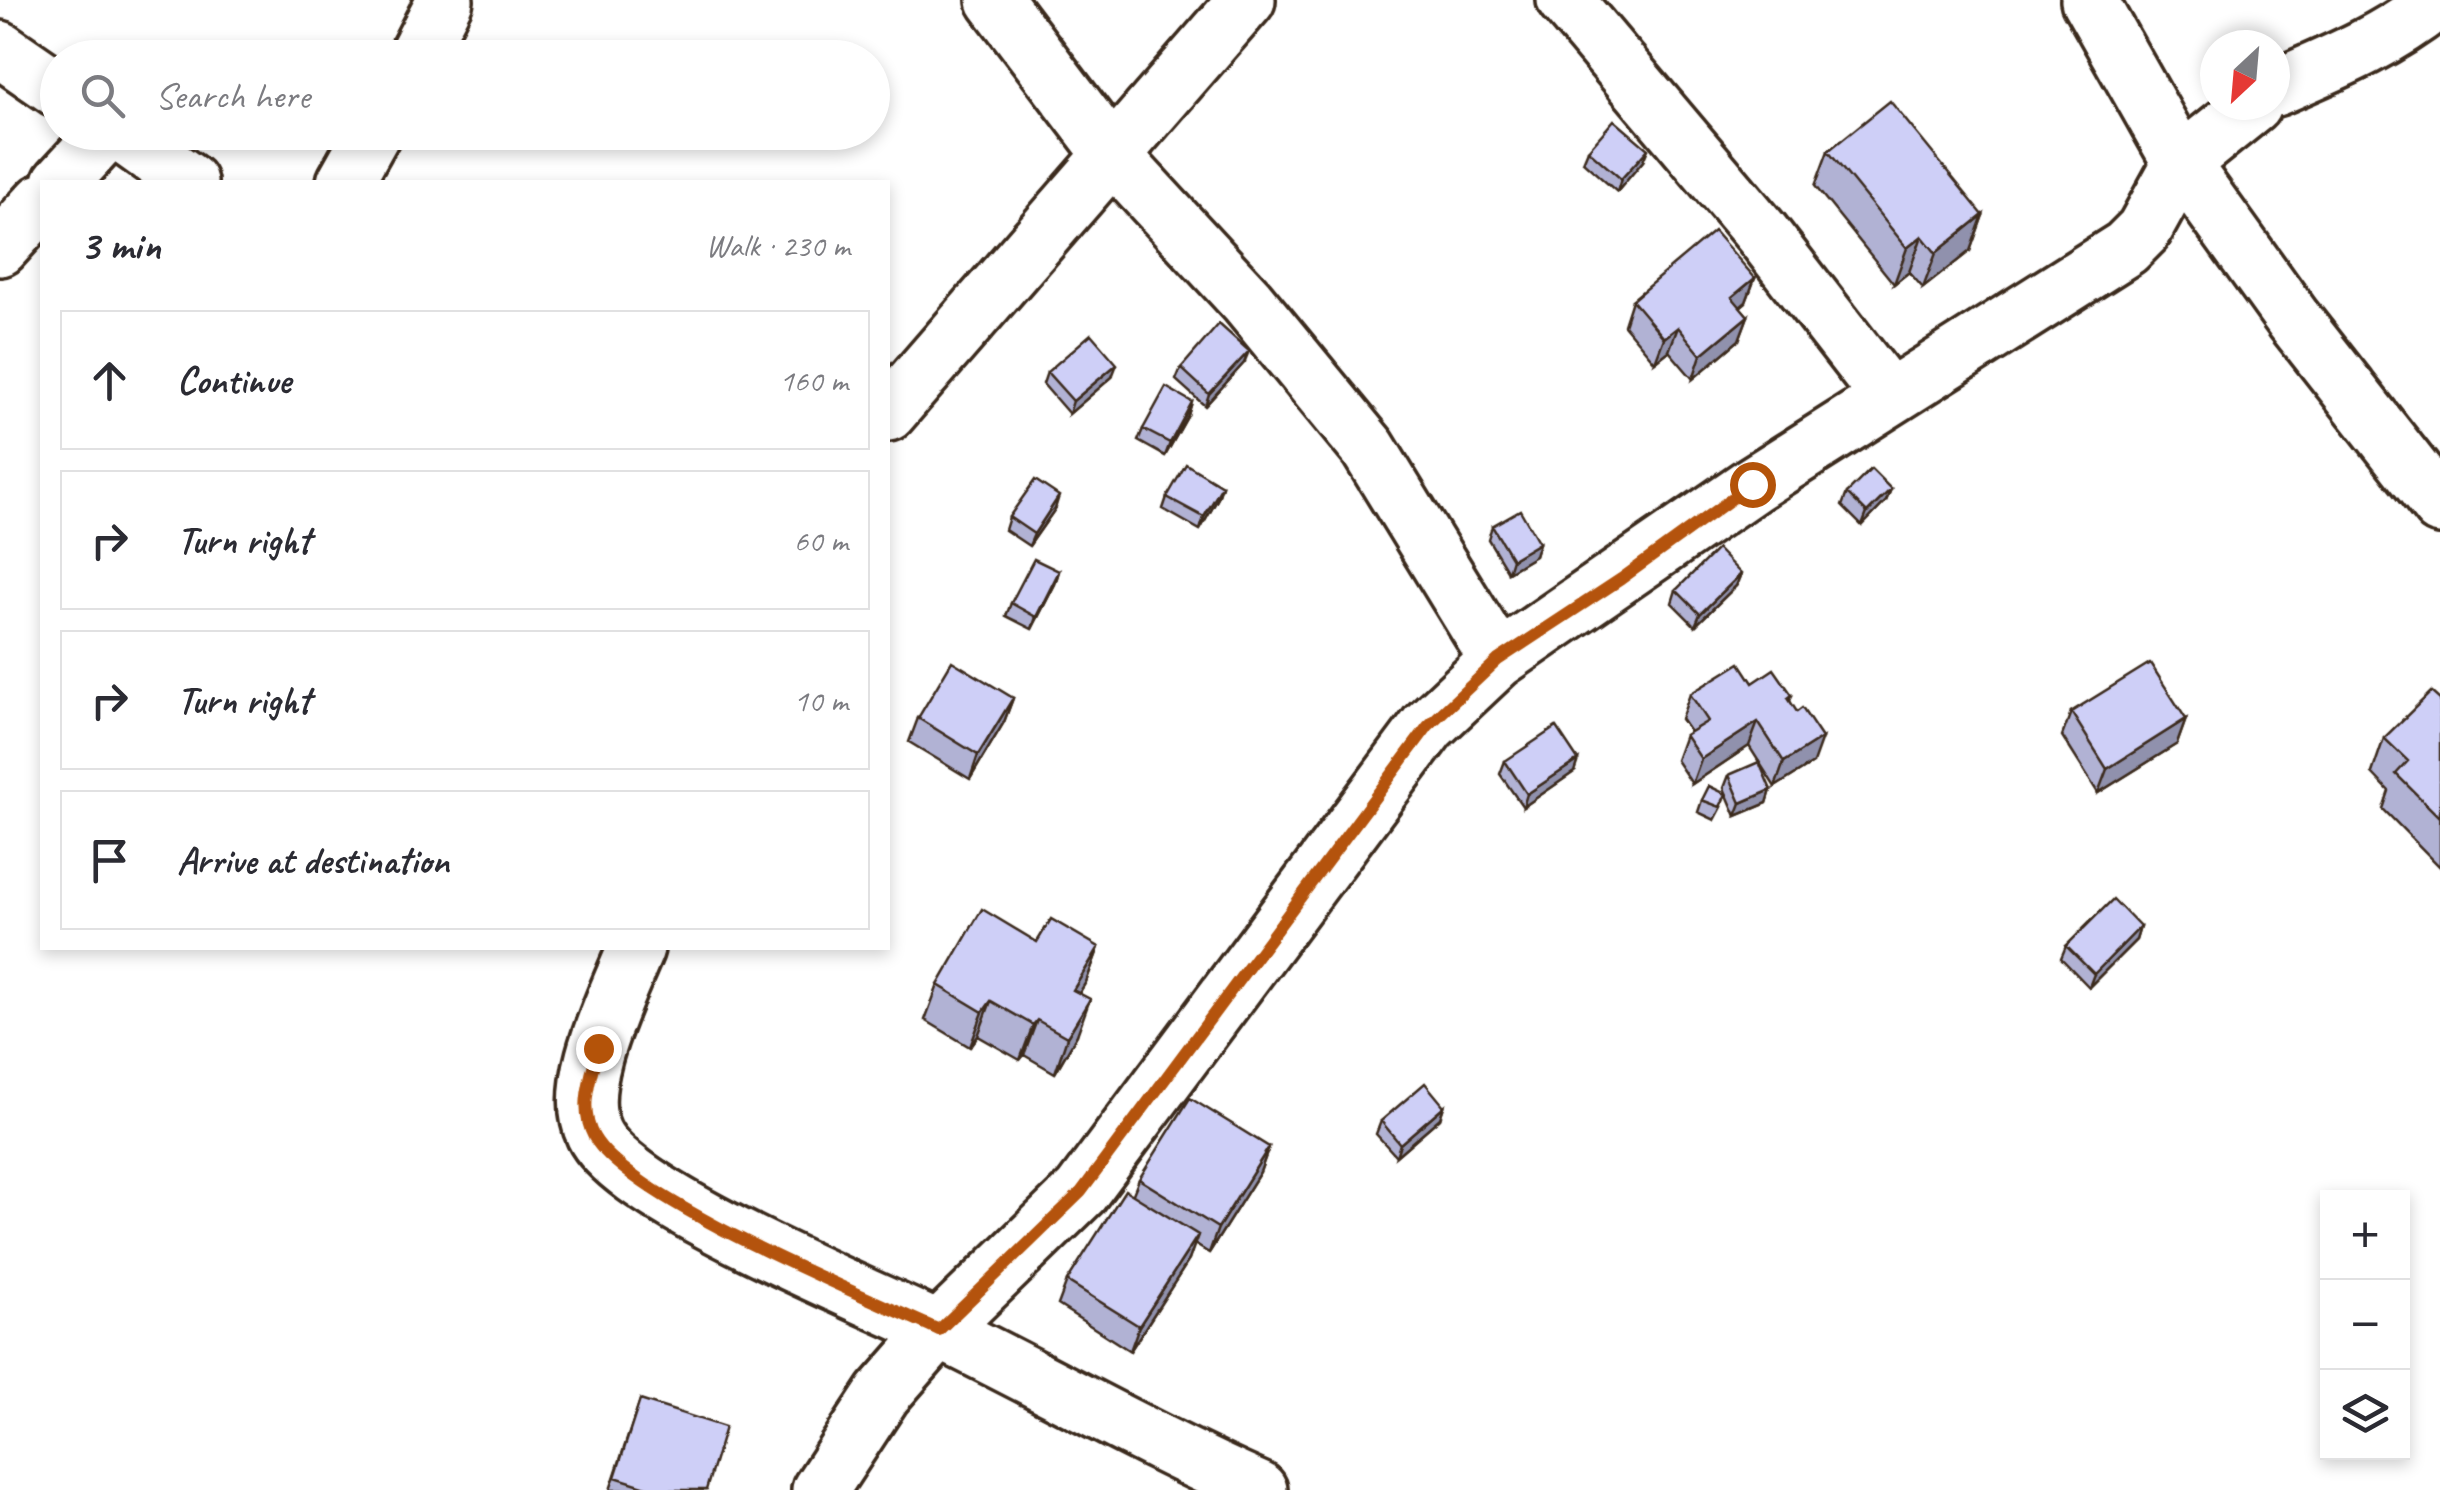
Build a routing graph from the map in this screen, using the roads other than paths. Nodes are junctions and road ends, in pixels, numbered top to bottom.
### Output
1 (446, 0) edge
2 (994, 0) edge
3 (1247, 0) edge
4 (1565, 0) edge
5 (2090, 0) edge
6 (2438, 0) edge
7 (425, 40) edge
8 (0, 49) edge
9 (40, 77) edge
10 (2290, 81) edge
11 (2234, 120) edge
12 (90, 150) edge
13 (144, 150) edge
14 (364, 150) edge
15 (1113, 156) junction
16 (2181, 163) junction
17 (63, 180) edge
18 (186, 180) edge
19 (346, 180) edge
20 (40, 204) edge
21 (0, 248) edge
22 (1888, 396) junction
23 (890, 411) edge
24 (2440, 506) edge
25 (1498, 660) junction
26 (635, 950) edge
27 (939, 1330) junction
28 (820, 1490) edge
29 (1258, 1490) edge

1 - 7 street
2 - 15 street
3 - 15 street
4 - 22 street
5 - 16 street
6 - 10 street
8 - 9 street
11 - 16 street
12 - 17 street
13 - 18 street
14 - 19 street
15 - 23 street
15 - 25 street
16 - 22 street
16 - 24 street
20 - 21 street
22 - 25 street
25 - 27 street
26 - 27 street
27 - 28 street
27 - 29 street

